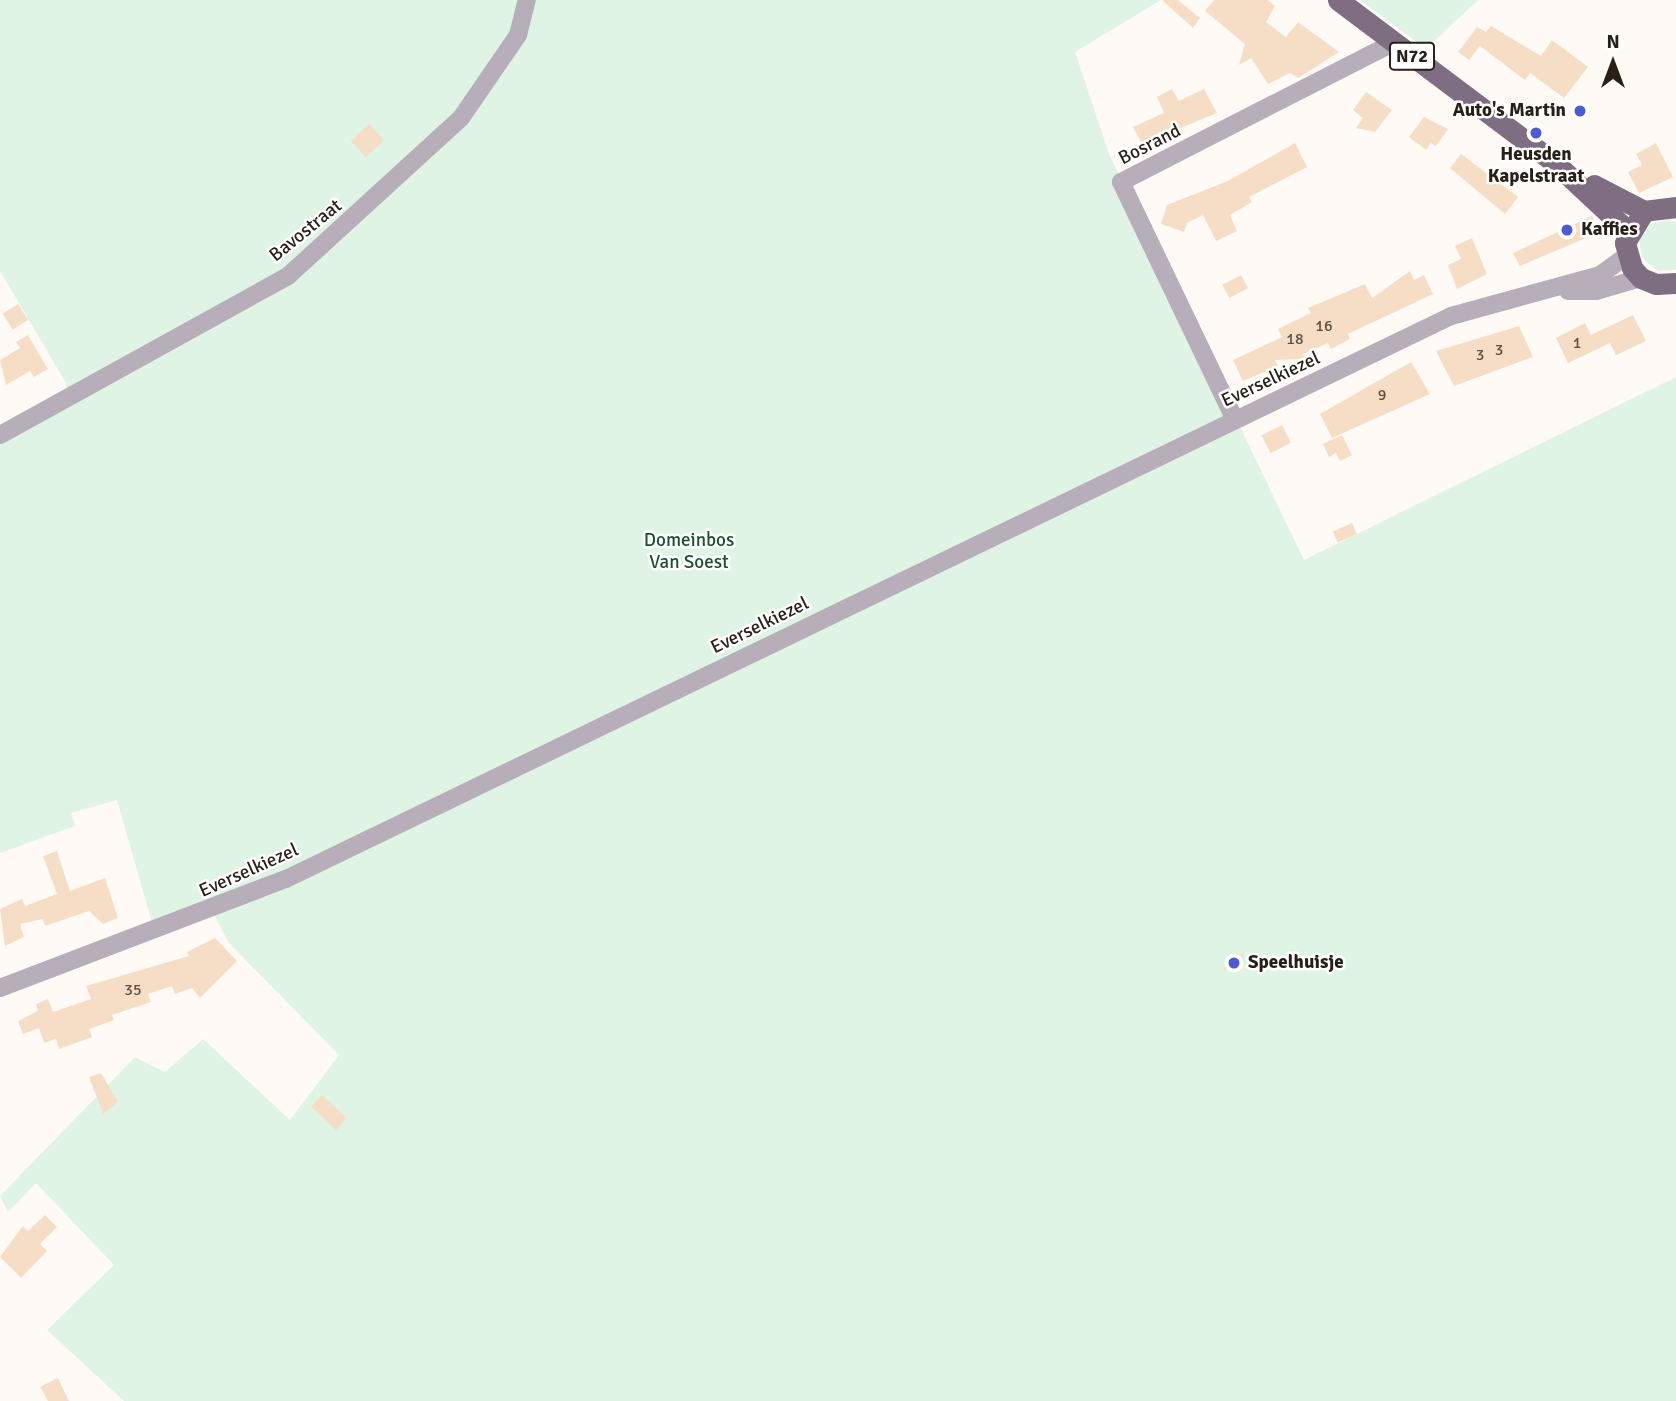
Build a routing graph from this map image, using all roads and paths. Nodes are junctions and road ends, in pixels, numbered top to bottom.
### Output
1 (527, 0) edge
2 (1338, 0) edge
3 (1394, 42) junction
4 (1555, 163) junction
5 (1676, 207) edge
6 (1644, 211) junction
7 (1628, 231) junction
8 (1626, 256) junction
9 (1641, 278) junction
10 (1676, 283) edge
11 (1533, 292) junction
12 (1235, 420) junction
13 (0, 436) edge
14 (0, 988) edge

1 - 13 street, Bavostraat
2 - 3 main road, N72
3 - 4 main road, N72
3 - 12 street, Bosrand
4 - 6 main road, N72
4 - 7 main road, N72
5 - 6 main road
6 - 7 main road
7 - 8 main road
8 - 9 main road
8 - 11 street, Everselkiezel
9 - 10 main road
9 - 11 street, Everselkiezel
11 - 12 street, Everselkiezel
12 - 14 street, Everselkiezel

